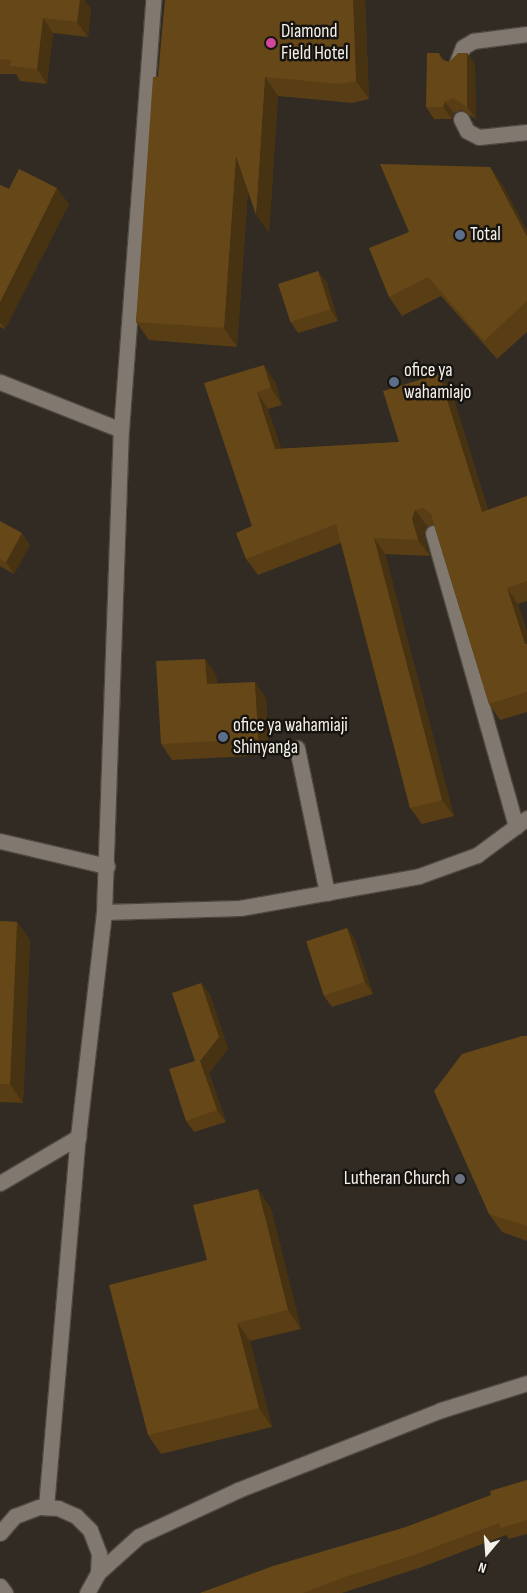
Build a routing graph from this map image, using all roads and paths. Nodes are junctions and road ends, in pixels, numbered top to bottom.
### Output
1 (153, 0) edge
2 (527, 34) edge
3 (456, 65) edge
4 (460, 119) edge
5 (527, 132) edge
6 (0, 382) edge
7 (121, 430) junction
8 (433, 533) edge
9 (297, 748) dead end
10 (522, 822) edge
11 (0, 841) edge
12 (107, 866) junction
13 (327, 893) junction
14 (104, 912) junction
15 (78, 1138) junction
16 (0, 1183) edge
17 (527, 1383) edge
18 (46, 1507) junction
19 (0, 1533) edge
20 (98, 1573) junction
21 (0, 1586) edge
22 (5, 1593) edge
23 (87, 1593) edge

1 - 7 street
2 - 3 street
4 - 5 street
6 - 7 street
7 - 12 street
8 - 10 street
9 - 13 street
10 - 13 street
11 - 12 street
12 - 14 street
13 - 14 street
14 - 15 street
15 - 16 street
15 - 18 street
17 - 20 street
18 - 19 street
18 - 20 street
20 - 23 street
21 - 22 street

